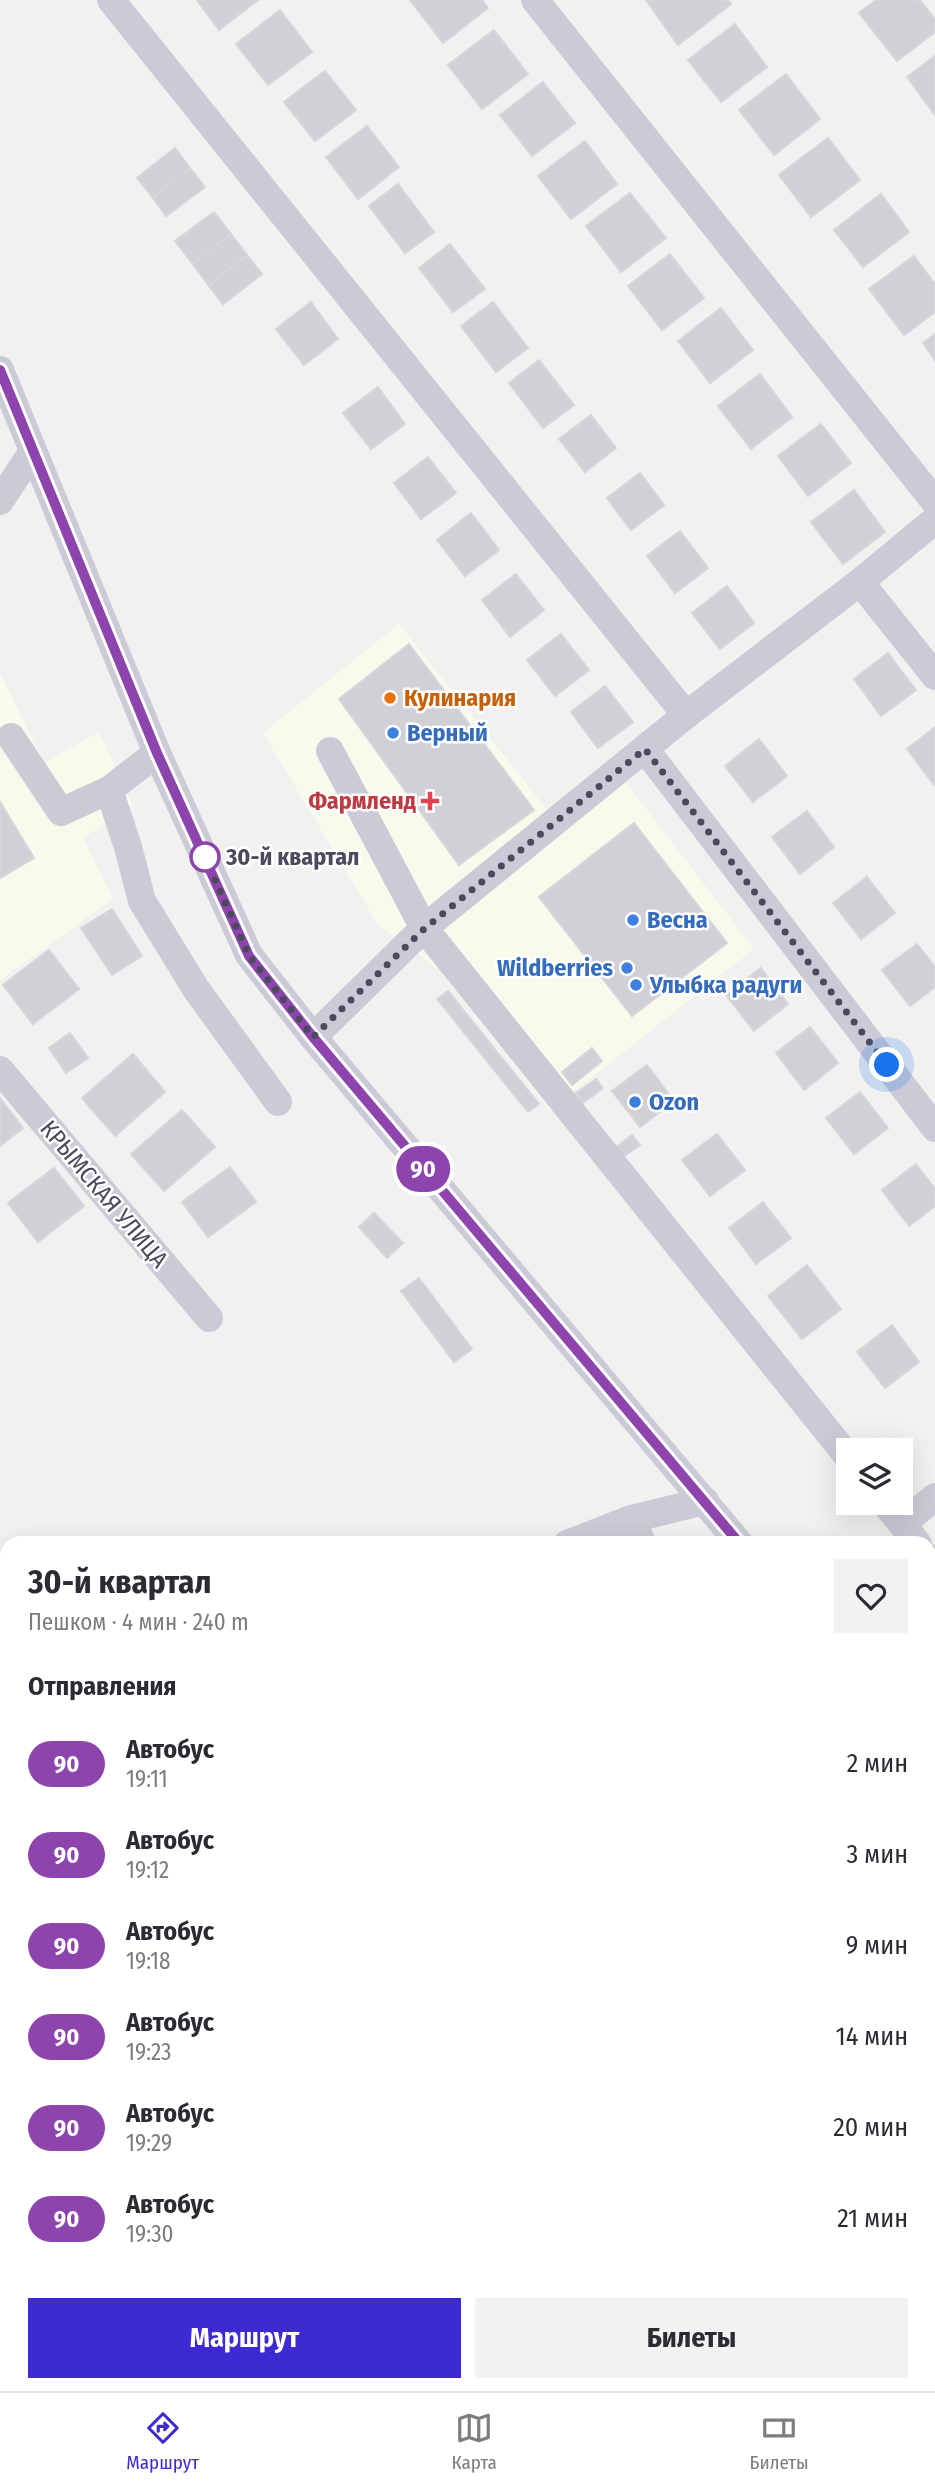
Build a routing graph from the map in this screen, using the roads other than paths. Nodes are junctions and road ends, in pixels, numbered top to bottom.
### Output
1 (111, 0) edge
2 (535, 0) edge
3 (0, 370) edge
4 (33, 451) junction
5 (0, 501) edge
6 (935, 502) edge
7 (935, 520) edge
8 (860, 582) junction
9 (935, 676) edge
10 (687, 715) junction
11 (4, 733) edge
12 (645, 749) junction
13 (330, 751) dead end
14 (157, 753) junction
15 (108, 790) junction
16 (424, 929) junction
17 (313, 1037) junction
18 (0, 1070) edge
19 (278, 1102) dead end
20 (935, 1128) edge
21 (209, 1318) dead end
22 (836, 1442) edge
23 (935, 1497) edge
24 (705, 1501) junction
25 (902, 1524) edge
26 (637, 1531) edge
27 (610, 1536) edge
28 (733, 1536) edge

1 - 10 street
2 - 6 street
3 - 4 street
4 - 5 street
4 - 14 street
7 - 8 street
8 - 9 street
8 - 10 street
10 - 12 street
11 - 15 street
12 - 16 street
12 - 20 street
13 - 16 street
14 - 15 street
14 - 17 street
15 - 19 street
16 - 17 street
16 - 22 street
17 - 24 street
18 - 21 street, КРЫМСКАЯ УЛИЦА
23 - 25 street
24 - 26 street
24 - 28 street
26 - 27 street

